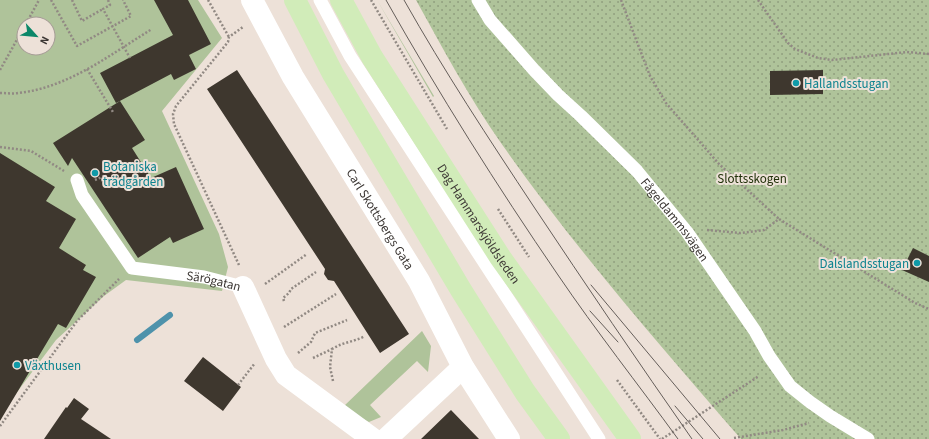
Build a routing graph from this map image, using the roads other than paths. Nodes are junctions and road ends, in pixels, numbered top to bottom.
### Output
1 (294, 0) edge
2 (320, 0) edge
3 (341, 0) edge
4 (478, 0) edge
5 (256, 8) edge
6 (77, 180) road end
7 (245, 292) joint
8 (463, 367) junction
9 (373, 439) edge
10 (386, 439) edge
11 (509, 439) edge
12 (559, 439) edge
13 (599, 439) edge
14 (630, 439) edge
15 (868, 439) edge

1 - 12 main road
2 - 13 lane
3 - 14 main road, Dag Hammarskjöldsleden
4 - 15 lane, Fågeldammsvägen
5 - 8 street, Carl Skottsbergs Gata
6 - 7 lane, Särögatan
7 - 9 street, Särögatan
8 - 10 street
8 - 11 street, Carl Skottsbergs Gata

